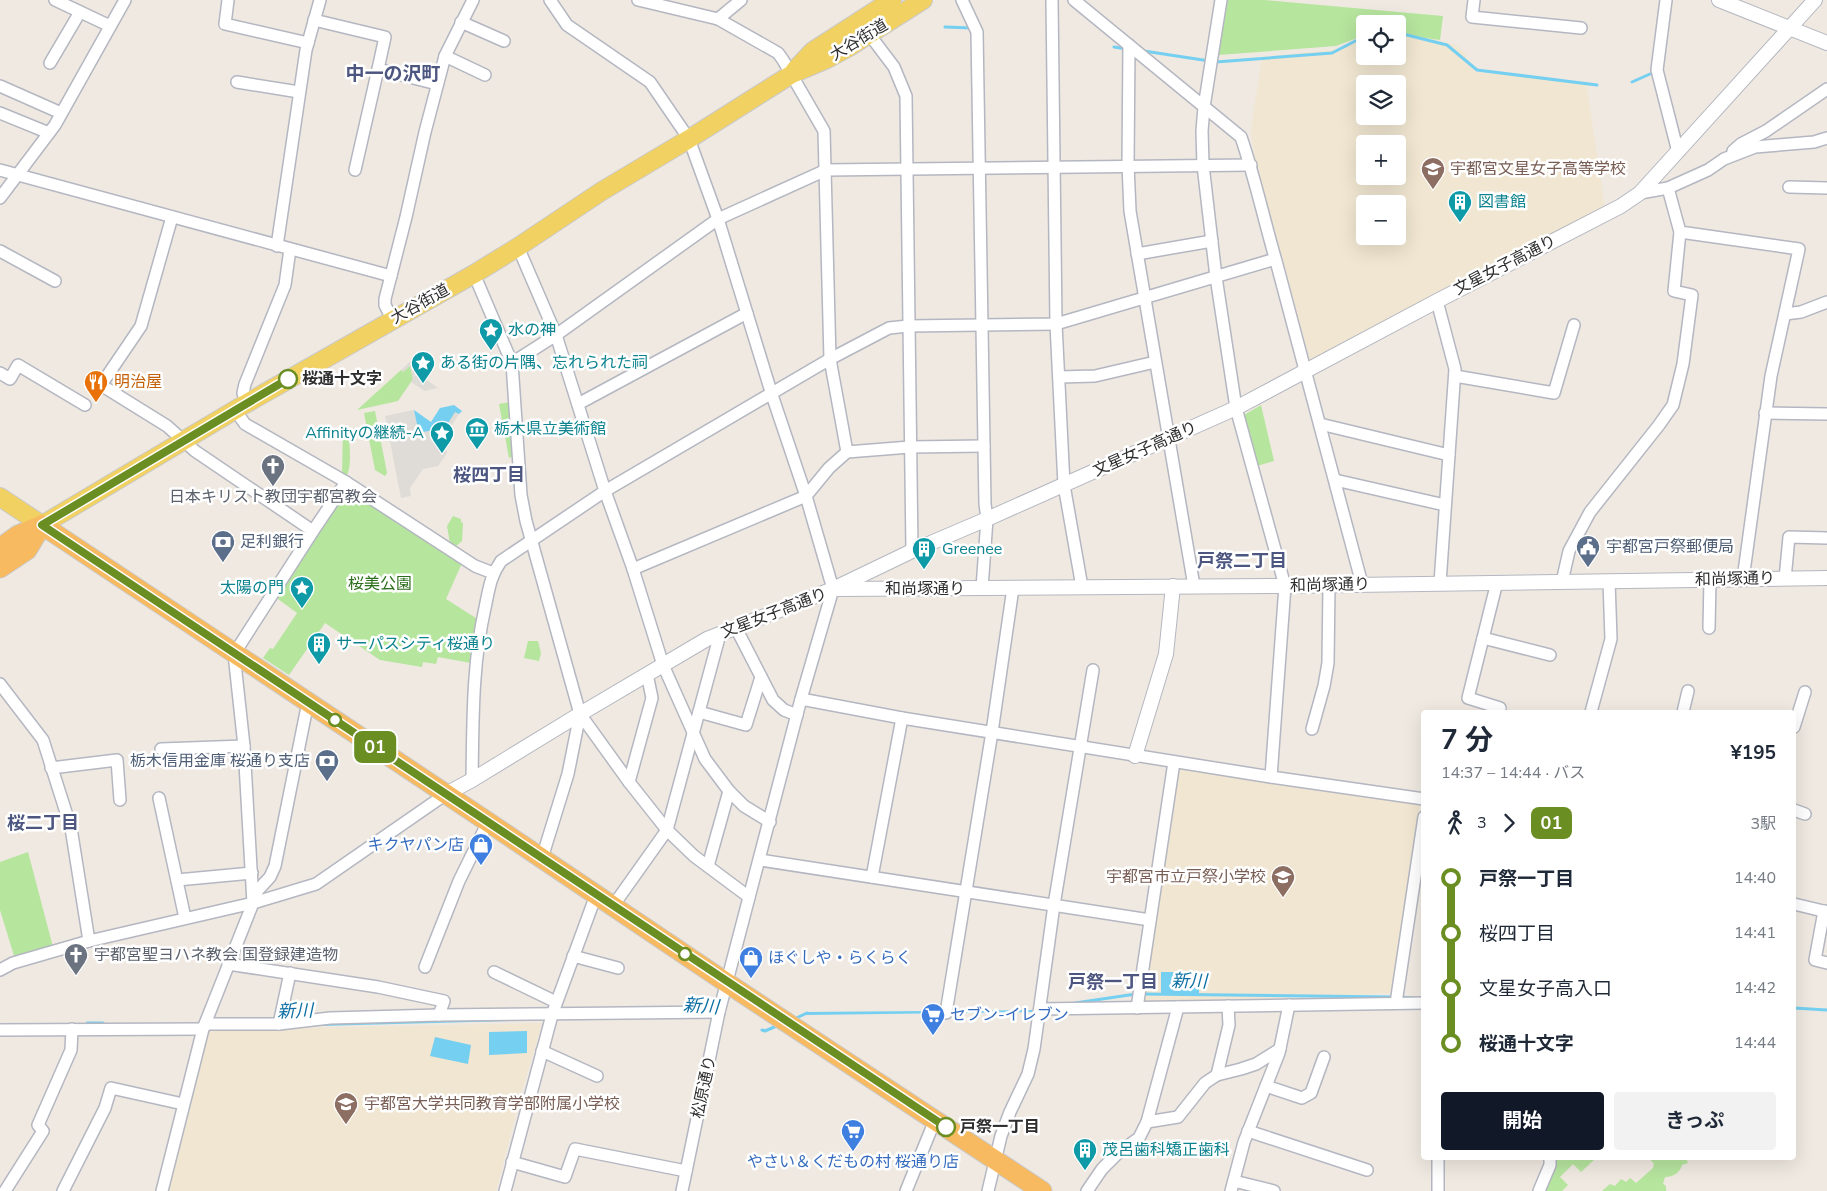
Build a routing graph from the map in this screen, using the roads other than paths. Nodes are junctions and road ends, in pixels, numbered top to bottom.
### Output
1 (55, 0) edge
2 (125, 0) edge
3 (228, 0) edge
4 (320, 0) edge
5 (473, 0) edge
6 (550, 0) edge
7 (638, 0) edge
8 (741, 0) edge
9 (892, 0) edge
10 (923, 0) edge
11 (962, 0) edge
12 (1052, 0) edge
13 (1074, 0) edge
14 (1221, 0) edge
15 (1474, 0) edge
16 (1666, 0) edge
17 (1719, 0) edge
18 (1815, 0) edge
19 (80, 12) junction
20 (718, 19) junction
21 (314, 20) junction
22 (461, 22) junction
23 (110, 26) junction
24 (1581, 28) dead end
25 (1790, 28) junction
26 (870, 34) junction
27 (504, 40) dead end
28 (308, 43) junction
29 (1827, 43) edge
30 (1129, 45) junction
31 (445, 56) junction
32 (50, 63) dead end
33 (378, 69) junction
34 (792, 74) junction
35 (485, 75) dead end
36 (236, 82) dead end
37 (437, 84) junction
38 (0, 86) edge
39 (1827, 89) edge
40 (299, 92) junction
41 (1204, 107) junction
42 (0, 112) edge
43 (61, 113) junction
44 (49, 133) junction
45 (1827, 138) edge
46 (689, 139) junction
47 (1678, 152) junction
48 (1724, 159) junction
49 (1128, 165) junction
50 (1203, 165) junction
51 (1251, 165) junction
52 (1055, 167) junction
53 (979, 168) junction
54 (0, 170) edge
55 (355, 170) dead end
56 (826, 170) junction
57 (906, 170) junction
58 (18, 175) junction
59 (1789, 187) dead end
60 (1668, 188) junction
61 (1827, 188) edge
62 (1640, 193) junction
63 (0, 198) edge
64 (172, 218) junction
65 (718, 220) junction
66 (1680, 232) junction
67 (1212, 241) junction
68 (277, 246) junction
69 (518, 247) junction
70 (290, 249) junction
71 (0, 251) edge
72 (1137, 254) junction
73 (1275, 259) junction
74 (474, 274) junction
75 (391, 276) junction
76 (1216, 277) junction
77 (55, 281) dead end
78 (1144, 298) junction
79 (1437, 301) junction
80 (1827, 302) edge
81 (747, 313) junction
82 (1785, 314) junction
83 (392, 319) junction
84 (1056, 324) junction
85 (1574, 325) dead end
86 (908, 326) junction
87 (982, 326) junction
88 (556, 336) junction
89 (830, 359) junction
90 (1155, 362) junction
91 (512, 364) junction
92 (1307, 371) junction
93 (0, 373) edge
94 (1455, 376) junction
95 (1059, 377) junction
96 (772, 395) junction
97 (578, 404) junction
98 (85, 405) dead end
99 (240, 406) junction
100 (1236, 408) junction
101 (1765, 413) junction
102 (1827, 414) edge
103 (1320, 424) junction
104 (1169, 438) junction
105 (184, 440) junction
106 (984, 446) junction
107 (910, 447) junction
108 (847, 452) junction
109 (1449, 455) junction
110 (1335, 480) junction
111 (346, 482) junction
112 (1064, 485) junction
113 (606, 491) junction
114 (806, 496) junction
115 (0, 497) edge
116 (1445, 505) junction
117 (987, 519) junction
118 (42, 525) junction
119 (312, 531) junction
120 (1827, 538) edge
121 (532, 540) junction
122 (0, 548) edge
123 (912, 551) junction
124 (0, 568) edge
125 (633, 569) junction
126 (493, 573) junction
127 (1827, 578) edge
128 (1743, 579) junction
129 (1786, 579) junction
130 (1710, 580) junction
131 (1609, 581) junction
132 (1497, 582) junction
133 (1562, 582) junction
134 (1440, 583) junction
135 (1362, 584) junction
136 (1330, 585) junction
137 (1172, 586) junction
138 (1194, 586) junction
139 (1285, 586) junction
140 (1082, 587) junction
141 (982, 588) junction
142 (1013, 588) junction
143 (833, 589) junction
144 (736, 628) junction
145 (1709, 628) dead end
146 (720, 634) junction
147 (1483, 638) junction
148 (234, 654) junction
149 (1550, 655) dead end
150 (663, 665) junction
151 (1093, 670) dead end
152 (647, 674) junction
153 (761, 677) junction
154 (0, 684) edge
155 (1688, 691) dead end
156 (1805, 692) dead end
157 (801, 700) junction
158 (308, 702) junction
159 (1500, 708) dead end
160 (1592, 710) edge
161 (1683, 710) edge
162 (698, 712) junction
163 (580, 714) junction
164 (797, 715) junction
165 (902, 718) junction
166 (1796, 721) edge
167 (1312, 729) dead end
168 (693, 732) junction
169 (992, 732) junction
170 (244, 746) junction
171 (1081, 746) junction
172 (162, 749) dead end
173 (1135, 756) junction
174 (1174, 762) junction
175 (51, 768) junction
176 (1271, 777) junction
177 (472, 780) junction
178 (629, 782) junction
179 (729, 791) junction
180 (446, 794) junction
181 (159, 798) dead end
182 (1421, 799) edge
183 (120, 800) dead end
184 (1796, 811) edge
185 (1805, 814) dead end
186 (488, 822) junction
187 (770, 822) junction
188 (667, 830) junction
189 (1421, 852) edge
190 (542, 858) junction
191 (760, 860) junction
192 (708, 866) junction
193 (252, 873) junction
194 (872, 877) junction
195 (177, 880) junction
196 (966, 892) junction
197 (596, 895) junction
198 (750, 897) junction
199 (253, 903) junction
200 (1796, 904) edge
201 (1054, 905) junction
202 (613, 906) junction
203 (1826, 912) edge
204 (185, 918) junction
205 (1150, 920) junction
206 (89, 941) junction
207 (573, 956) junction
208 (1827, 963) edge
209 (228, 964) junction
210 (425, 967) dead end
211 (618, 968) dead end
212 (0, 970) edge
213 (494, 972) dead end
214 (290, 973) junction
215 (727, 983) junction
216 (556, 1002) junction
217 (1396, 1003) junction
218 (1421, 1003) edge
219 (1289, 1005) junction
220 (1228, 1006) junction
221 (1178, 1007) junction
222 (1041, 1008) junction
223 (1137, 1008) junction
224 (719, 1012) junction
225 (946, 1013) dead end
226 (439, 1015) junction
227 (552, 1015) junction
228 (279, 1024) junction
229 (204, 1026) junction
230 (72, 1029) junction
231 (0, 1030) edge
232 (1280, 1049) junction
233 (542, 1051) junction
234 (1324, 1056) dead end
235 (1217, 1075) junction
236 (597, 1076) dead end
237 (1266, 1086) junction
238 (183, 1104) junction
239 (935, 1120) junction
240 (1147, 1122) junction
241 (1248, 1131) junction
242 (996, 1160) junction
243 (1438, 1160) edge
244 (1550, 1160) edge
245 (512, 1162) junction
246 (686, 1170) junction
247 (1367, 1170) dead end
248 (1232, 1186) edge
249 (0, 1190) edge
250 (5, 1191) edge
251 (63, 1191) edge
252 (162, 1191) edge
253 (504, 1191) edge
254 (682, 1191) edge
255 (906, 1191) edge
256 (988, 1191) edge
257 (1042, 1191) edge
258 (1087, 1191) edge
259 (1274, 1191) edge
260 (1438, 1191) edge
261 (1539, 1191) edge

1 - 19 street
2 - 23 street
3 - 28 street
4 - 21 street
5 - 22 street
6 - 46 street
7 - 20 street
8 - 20 street
9 - 34 main road, 大谷街道
10 - 26 main road, 大谷街道
11 - 53 street
12 - 52 street
13 - 30 street
14 - 41 street
15 - 24 street
16 - 47 street
17 - 25 street
18 - 25 street, 文星女子高通り
19 - 23 street
19 - 32 street
20 - 34 street
21 - 28 street
21 - 33 street
22 - 27 street
22 - 31 street
23 - 43 street
25 - 29 street
25 - 47 street, 文星女子高通り
26 - 34 main road, 大谷街道
26 - 57 street
28 - 40 street
30 - 41 street
30 - 49 street
31 - 35 street
31 - 37 street
33 - 37 street
33 - 55 street
34 - 46 main road, 大谷街道
34 - 56 street
36 - 40 street
37 - 75 street
38 - 43 street
39 - 48 street
40 - 68 street
41 - 50 street
41 - 51 street
42 - 44 street
43 - 44 street
44 - 58 street
45 - 48 street
46 - 65 street
46 - 69 main road, 大谷街道
47 - 62 street, 文星女子高通り
48 - 60 street
49 - 50 street
49 - 52 street
49 - 72 street
50 - 51 street
50 - 67 street
51 - 73 street
52 - 53 street
52 - 84 street
53 - 57 street
53 - 87 street
54 - 58 street
56 - 57 street
56 - 65 street
56 - 89 street
57 - 86 street
58 - 63 street
58 - 64 street
59 - 61 street
60 - 62 street
60 - 66 street
62 - 79 street, 文星女子高通り
64 - 68 street
64 - 105 street
65 - 81 street
65 - 88 street
66 - 82 street
66 - 133 street
67 - 72 street
67 - 76 street
68 - 70 street
69 - 74 main road, 大谷街道
69 - 88 street
70 - 75 street
70 - 99 street
71 - 77 street
72 - 78 street
73 - 76 street
73 - 92 street
74 - 83 main road, 大谷街道
74 - 91 street
75 - 83 street
76 - 78 street
76 - 100 street
78 - 84 street
78 - 90 street
79 - 92 street, 文星女子高通り
79 - 94 street
80 - 82 street
81 - 96 street
81 - 97 street
82 - 101 street
83 - 99 main road, 大谷街道
84 - 87 street
84 - 95 street
85 - 94 street
86 - 87 street
86 - 89 street
86 - 107 street
87 - 106 street
88 - 91 street
88 - 97 street
89 - 96 street
89 - 108 street
90 - 95 street
90 - 104 street
91 - 121 street
92 - 100 street, 文星女子高通り
92 - 103 street
93 - 98 street
94 - 109 street
95 - 112 street
96 - 113 street
96 - 114 street
97 - 113 street
99 - 105 main road, 大谷街道
99 - 111 street
100 - 104 street, 文星女子高通り
100 - 139 street
101 - 102 street
101 - 128 street
103 - 109 street
103 - 110 street
104 - 112 street, 文星女子高通り
104 - 138 street
105 - 118 main road, 大谷街道
105 - 119 street
106 - 107 street
106 - 117 street
107 - 108 street
107 - 123 street
108 - 114 street
109 - 116 street
110 - 116 street
110 - 135 street
111 - 119 street
111 - 126 street
112 - 117 street, 文星女子高通り
112 - 140 street
113 - 121 street
113 - 125 street
114 - 125 street
114 - 143 street
115 - 118 main road
116 - 134 street
117 - 123 street, 文星女子高通り
117 - 141 street
118 - 122 highway
118 - 124 highway
118 - 148 highway
119 - 148 street
120 - 129 street
121 - 126 street
121 - 163 street
123 - 143 street, 文星女子高通り
125 - 150 street
126 - 177 street
127 - 129 street, 和尚塚通り
128 - 129 street, 和尚塚通り
128 - 130 street, 和尚塚通り
130 - 131 street, 和尚塚通り
130 - 145 street
131 - 133 street, 和尚塚通り
131 - 160 street
132 - 133 street, 和尚塚通り
132 - 134 street, 和尚塚通り
132 - 147 street
134 - 135 street, 和尚塚通り
135 - 136 street, 和尚塚通り
136 - 139 street, 和尚塚通り
136 - 167 street
137 - 138 street, 和尚塚通り
137 - 140 street, 和尚塚通り
137 - 173 street
138 - 139 street, 和尚塚通り
139 - 176 street
140 - 142 street, 和尚塚通り
141 - 142 street, 和尚塚通り
141 - 143 street, 和尚塚通り
142 - 169 street
143 - 144 street, 文星女子高通り
143 - 157 street, 松原通り
144 - 146 street, 文星女子高通り
144 - 153 street
146 - 150 street, 文星女子高通り
146 - 162 street
147 - 149 street
147 - 159 street
148 - 158 highway
148 - 170 street
150 - 152 street, 文星女子高通り
150 - 168 street
151 - 171 street
152 - 163 street, 文星女子高通り
152 - 178 street
153 - 162 street
153 - 164 street
154 - 175 street
155 - 161 street
156 - 166 street
157 - 164 street, 松原通り
157 - 165 street
158 - 180 highway
158 - 199 street
162 - 168 street
163 - 177 street, 文星女子高通り
163 - 178 street
163 - 190 street
164 - 187 street, 松原通り
165 - 169 street
165 - 194 street
168 - 179 street
168 - 188 street
169 - 171 street
169 - 196 street
170 - 172 street
170 - 193 street
171 - 173 street
171 - 201 street
173 - 174 street
174 - 176 street
174 - 205 street
175 - 183 street
175 - 206 street
176 - 182 street
177 - 180 street, 文星女子高通り
178 - 188 street
179 - 187 street
179 - 192 street
180 - 186 highway
180 - 199 street
181 - 195 street
184 - 185 street
186 - 190 highway
186 - 210 street
187 - 191 street, 松原通り
188 - 192 street
188 - 202 street
189 - 217 street
190 - 197 highway
191 - 194 street
191 - 198 street, 松原通り
192 - 198 street
193 - 195 street
193 - 199 street
194 - 196 street
195 - 204 street
196 - 201 street
196 - 225 street
197 - 202 highway
197 - 207 street
198 - 215 street, 松原通り
199 - 204 street
199 - 209 street
200 - 203 street
201 - 205 street
201 - 222 street
202 - 215 highway
203 - 208 street
204 - 206 street
205 - 223 street
206 - 212 street
207 - 211 street
207 - 216 street
209 - 214 street
209 - 229 street
213 - 216 street
214 - 226 street
214 - 228 street
215 - 224 street, 松原通り
215 - 239 highway
216 - 227 street
217 - 218 street
217 - 219 street
219 - 220 street
219 - 232 street
220 - 221 street
220 - 235 street
221 - 223 street
221 - 240 street
222 - 223 street
222 - 242 street
224 - 227 street
224 - 246 street, 松原通り
226 - 227 street
226 - 228 street
227 - 233 street
228 - 229 street
229 - 230 street
229 - 238 street
230 - 231 street
230 - 250 street
232 - 235 street
232 - 237 street
233 - 236 street
233 - 245 street
234 - 237 street
235 - 240 street
237 - 241 street
238 - 251 street
238 - 252 street
239 - 242 highway
239 - 255 street
240 - 258 street
241 - 247 street
241 - 248 street
242 - 256 street
242 - 257 highway
243 - 260 street
244 - 261 street
245 - 246 street
245 - 253 street
246 - 254 street, 松原通り
248 - 259 street
249 - 250 street

